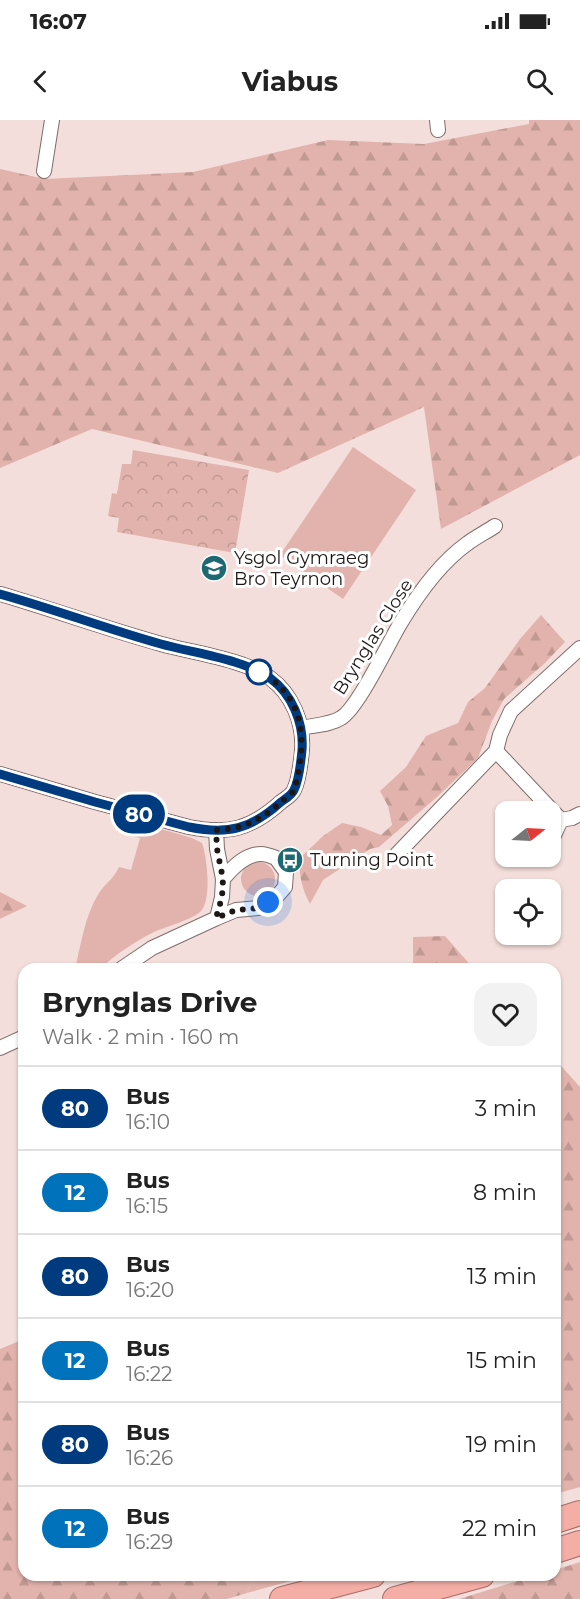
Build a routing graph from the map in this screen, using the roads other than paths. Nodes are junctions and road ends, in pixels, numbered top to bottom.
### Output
1 (52, 120) edge
2 (44, 171) dead end
3 (495, 526) dead end
4 (0, 594) edge
5 (580, 648) edge
6 (301, 728) junction
7 (496, 751) junction
8 (0, 774) edge
9 (543, 801) edge
10 (580, 814) edge
11 (561, 820) edge
12 (216, 830) junction
13 (397, 854) dead end
14 (223, 879) junction
15 (216, 918) junction
16 (130, 963) edge
17 (18, 1040) edge
18 (0, 1048) edge
19 (580, 1513) edge
20 (561, 1519) edge
21 (580, 1543) edge
22 (561, 1549) edge
23 (350, 1581) edge
24 (460, 1581) edge
25 (282, 1599) edge
26 (395, 1599) edge

1 - 2 street
3 - 6 street, Brynglas Close
4 - 6 street
5 - 7 street
6 - 12 street
7 - 9 street
7 - 13 street
8 - 12 street
10 - 11 street
12 - 14 street
14 - 15 street
14 - 15 street
15 - 16 street
17 - 18 street
19 - 20 highway
21 - 22 highway
23 - 25 highway
24 - 26 highway

